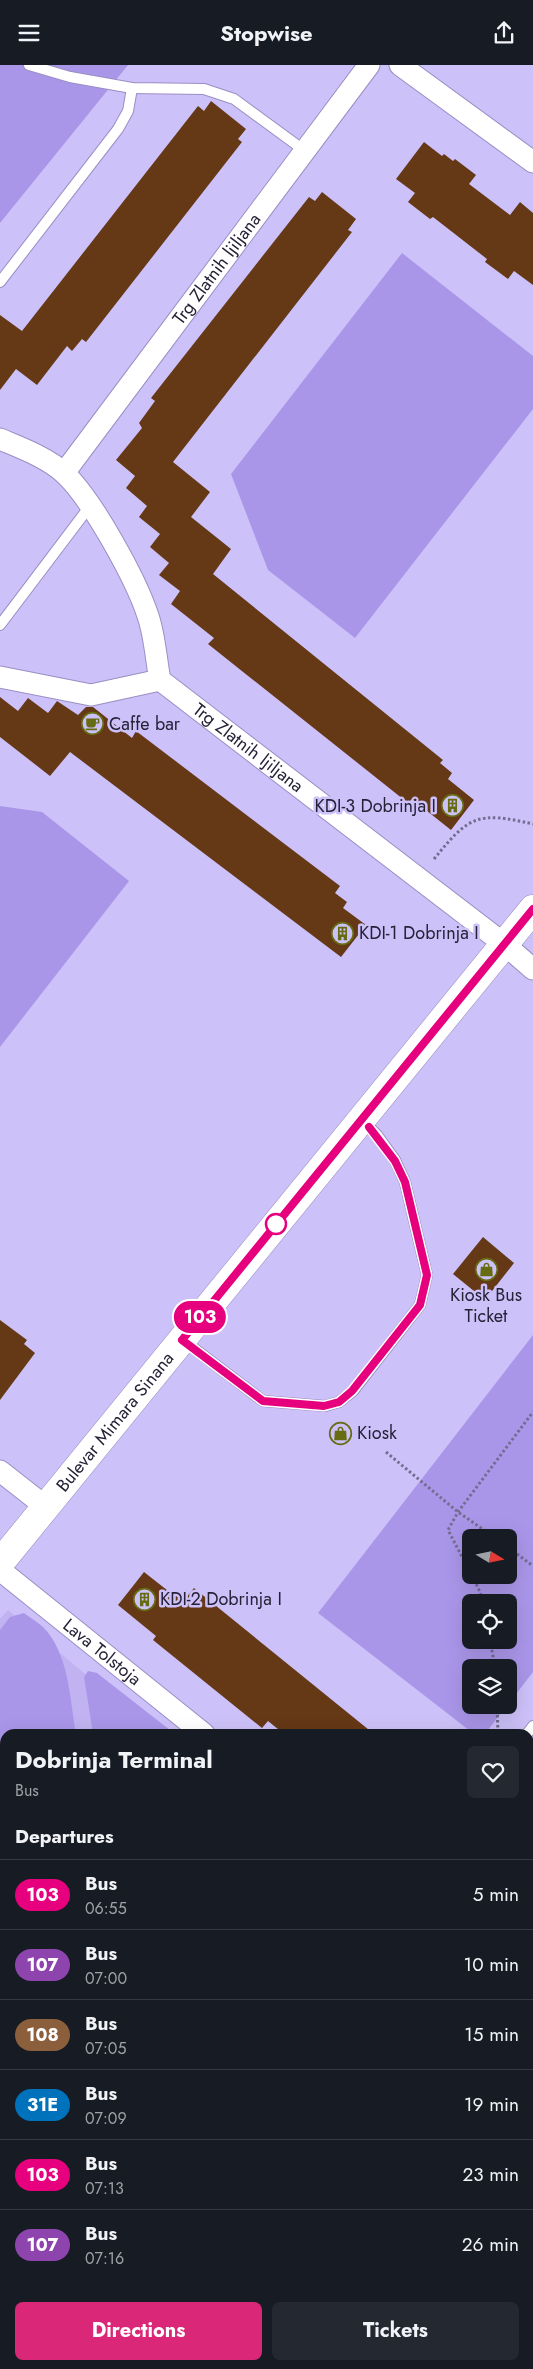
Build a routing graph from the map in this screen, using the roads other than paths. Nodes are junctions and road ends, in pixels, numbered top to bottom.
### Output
1 (29, 65) edge
2 (369, 65) edge
3 (400, 65) edge
4 (132, 88) junction
5 (305, 151) junction
6 (533, 162) edge
7 (0, 282) edge
8 (0, 439) edge
9 (64, 473) junction
10 (90, 506) junction
11 (0, 625) edge
12 (0, 677) edge
13 (160, 680) junction
14 (533, 909) edge
15 (504, 944) junction
16 (533, 969) edge
17 (361, 1119) junction
18 (182, 1340) junction
19 (0, 1471) edge
20 (46, 1507) junction
21 (0, 1563) edge
22 (0, 1570) edge
23 (198, 1729) edge

1 - 4 lane
2 - 5 street, Trg Zlatnih ljiljana
3 - 6 street
4 - 5 lane
4 - 7 lane
5 - 9 street, Trg Zlatnih ljiljana
8 - 9 street
9 - 10 street
10 - 11 lane
10 - 13 street
12 - 13 street
13 - 15 street, Trg Zlatnih ljiljana
14 - 15 street, Bulevar Mimara Sinana
15 - 16 street, Trg Zlatnih ljiljana
15 - 17 street, Bulevar Mimara Sinana
17 - 18 street, Bulevar Mimara Sinana
17 - 18 lane
18 - 20 street, Bulevar Mimara Sinana
19 - 20 street
20 - 21 street, Bulevar Mimara Sinana
22 - 23 street, Lava Tolstoja

